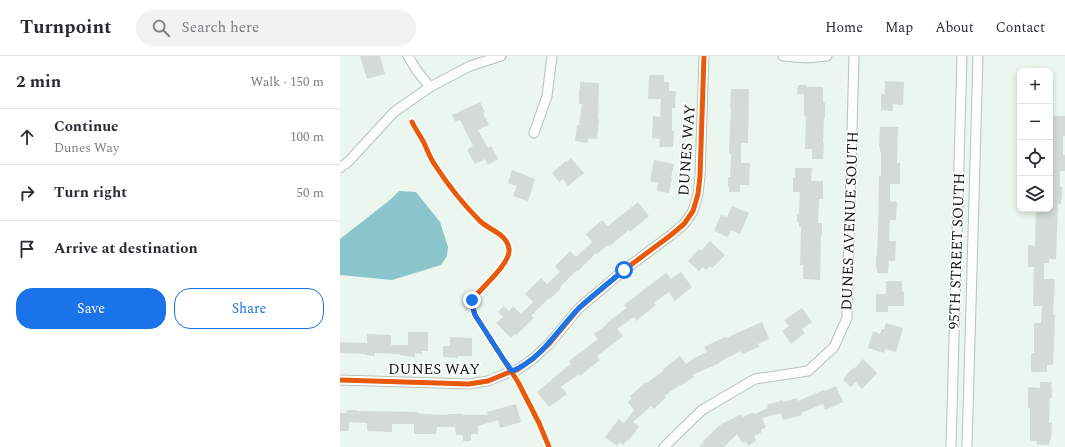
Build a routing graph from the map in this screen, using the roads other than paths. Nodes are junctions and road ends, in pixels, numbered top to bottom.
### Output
1 (408, 56) edge
2 (501, 56) edge
3 (552, 56) edge
4 (704, 56) edge
5 (783, 56) edge
6 (828, 56) edge
7 (854, 56) edge
8 (962, 56) edge
9 (978, 56) edge
10 (430, 87) junction
11 (534, 133) dead end
12 (340, 168) edge
13 (340, 380) edge
14 (664, 447) edge
15 (952, 447) edge
16 (967, 447) edge

1 - 10 street
2 - 10 street
3 - 11 street
4 - 13 street, DUNES WAY
5 - 6 street
7 - 14 street, DUNES AVENUE SOUTH
8 - 15 street, 95TH STREET SOUTH
9 - 16 street, 95TH STREET SOUTH
10 - 12 street

